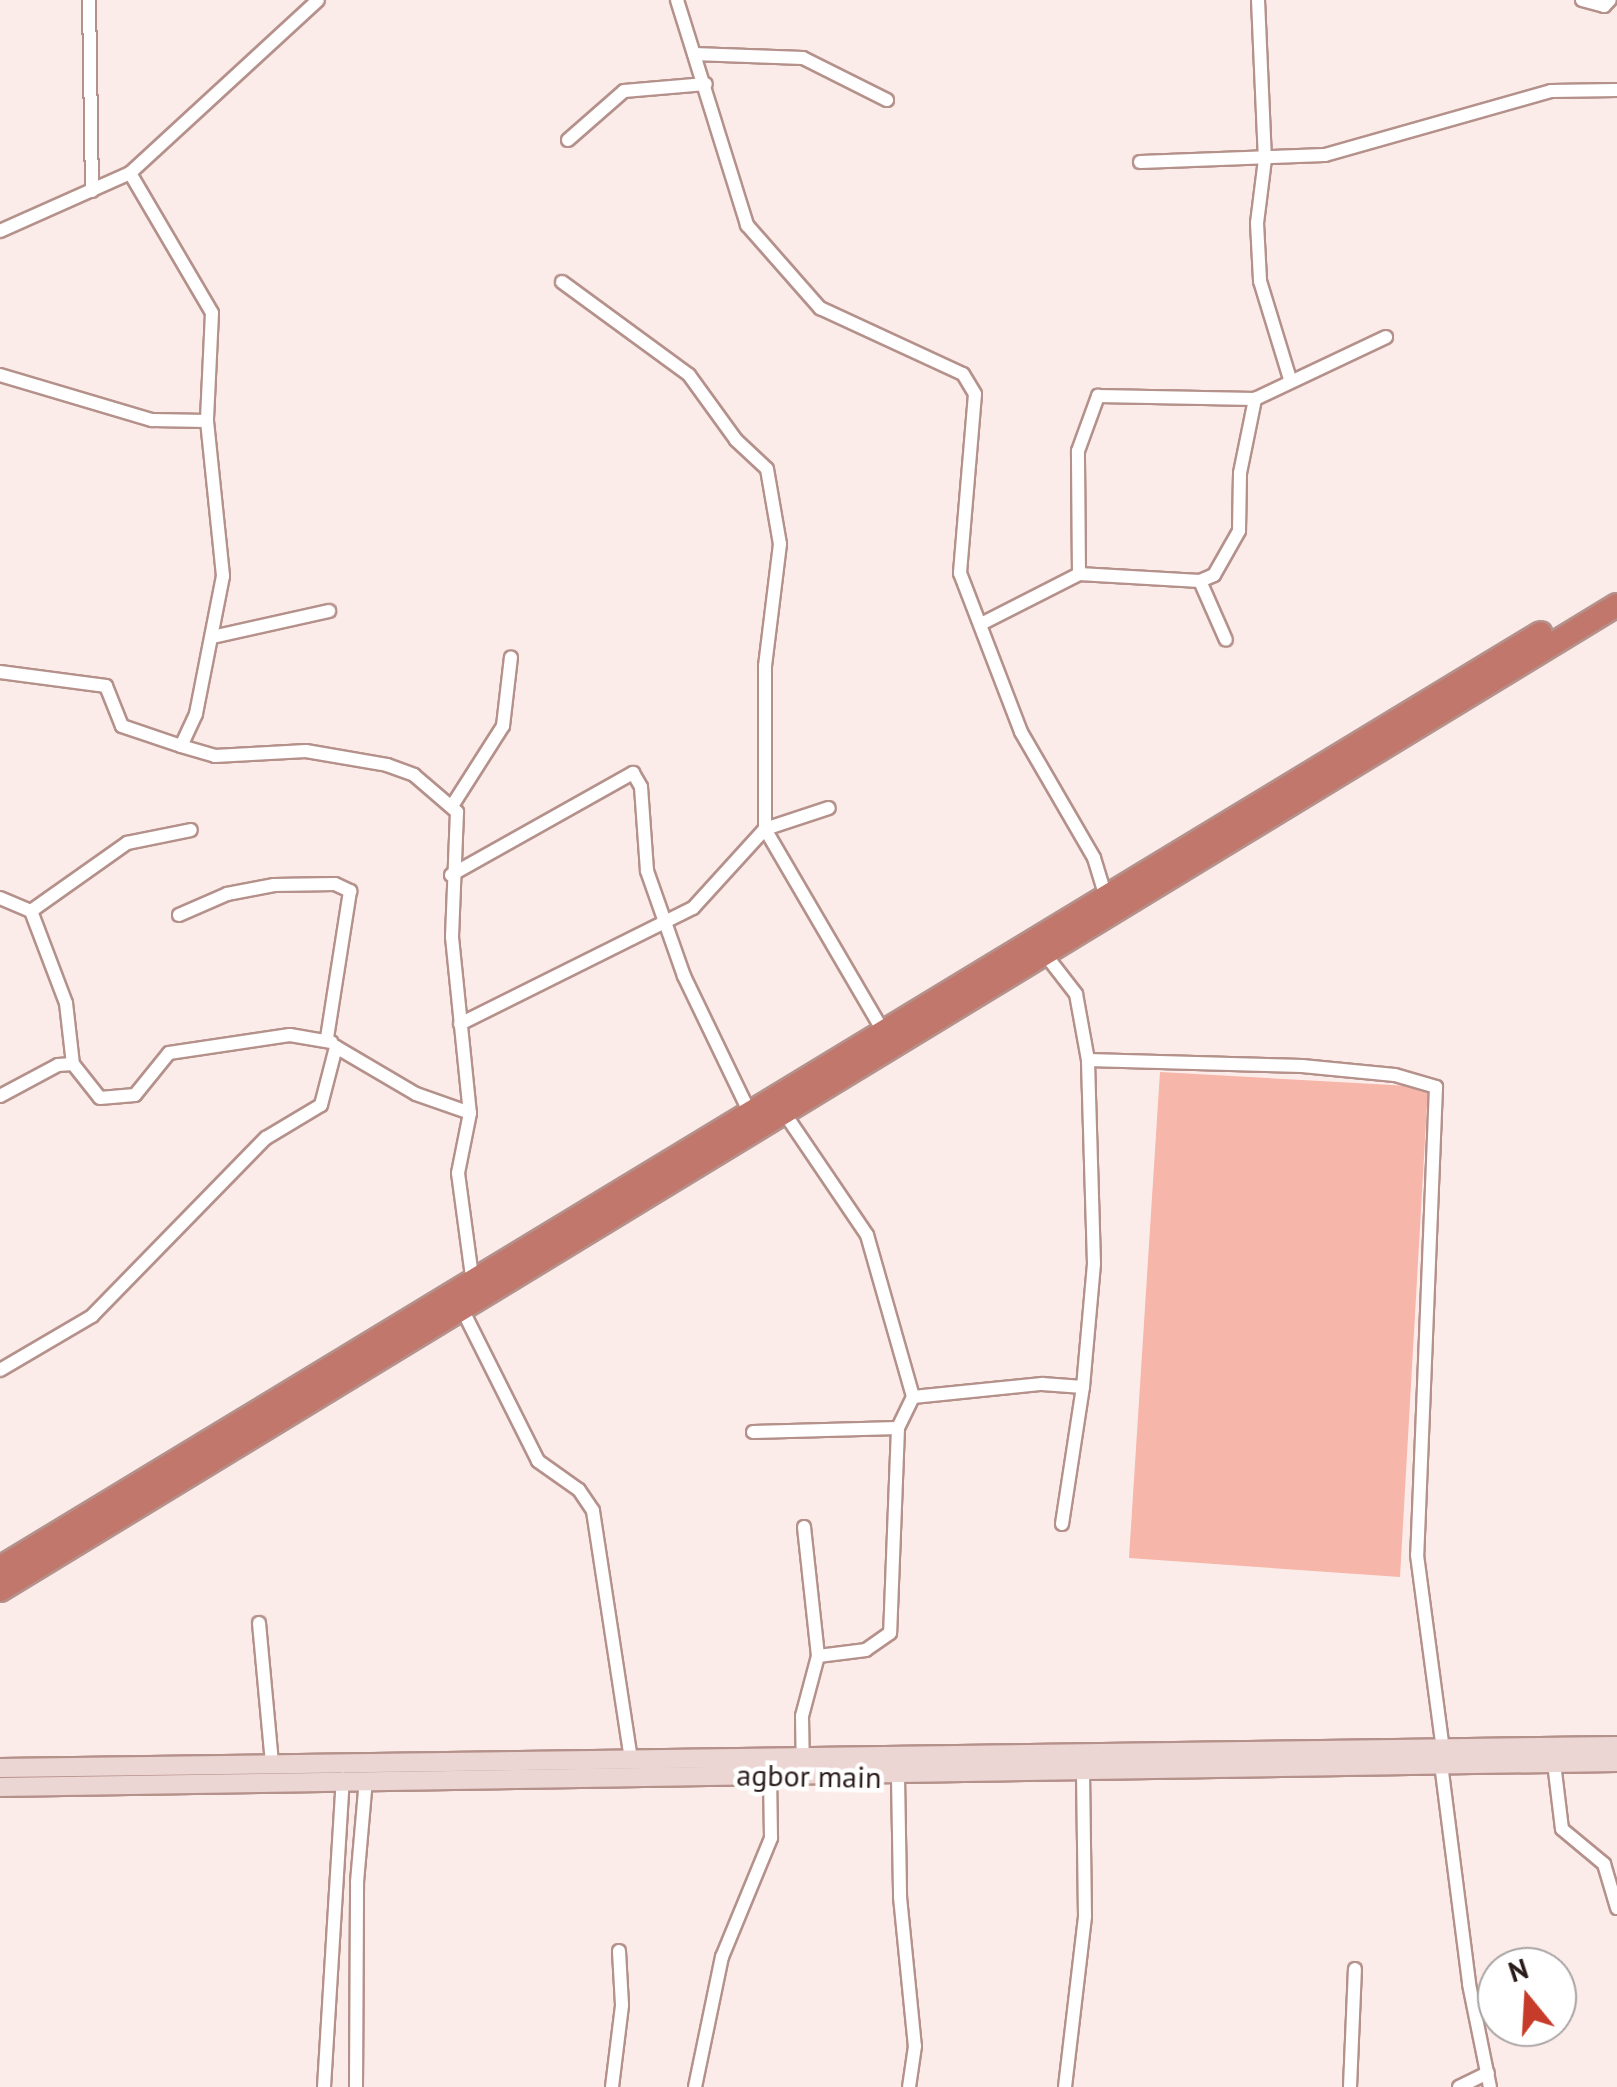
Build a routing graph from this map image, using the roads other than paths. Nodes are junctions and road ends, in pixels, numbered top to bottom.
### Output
1 (89, 0) edge
2 (318, 0) edge
3 (677, 0) edge
4 (1258, 0) edge
5 (1582, 0) edge
6 (1610, 0) edge
7 (694, 54) junction
8 (706, 84) junction
9 (1617, 90) edge
10 (887, 100) dead end
11 (568, 140) dead end
12 (1266, 159) junction
13 (1140, 162) dead end
14 (130, 173) junction
15 (92, 191) junction
16 (0, 231) edge
17 (562, 282) dead end
18 (1386, 337) dead end
19 (0, 375) edge
20 (1290, 378) junction
21 (1254, 399) junction
22 (206, 422) junction
23 (1078, 574) junction
24 (1200, 581) junction
25 (1617, 588) edge
26 (1617, 605) edge
27 (329, 611) dead end
28 (980, 624) junction
29 (212, 637) junction
30 (1226, 640) dead end
31 (512, 657) dead end
32 (0, 672) edge
33 (181, 746) junction
34 (452, 806) junction
35 (828, 808) dead end
36 (764, 829) junction
37 (192, 830) dead end
38 (452, 874) junction
39 (1106, 894) junction
40 (0, 898) edge
41 (31, 910) junction
42 (179, 915) dead end
43 (666, 920) junction
44 (1044, 954) junction
45 (460, 1024) junction
46 (884, 1030) junction
47 (331, 1042) junction
48 (1088, 1060) junction
49 (73, 1064) junction
50 (0, 1096) edge
51 (780, 1105) junction
52 (749, 1111) junction
53 (470, 1113) junction
54 (472, 1277) junction
55 (462, 1309) junction
56 (0, 1370) edge
57 (1083, 1387) junction
58 (913, 1398) junction
59 (898, 1428) junction
60 (754, 1432) dead end
61 (1062, 1524) dead end
62 (804, 1527) dead end
63 (0, 1568) edge
64 (0, 1590) edge
65 (259, 1623) dead end
66 (818, 1656) junction
67 (1617, 1746) edge
68 (803, 1755) junction
69 (1442, 1757) junction
70 (631, 1759) junction
71 (1617, 1762) edge
72 (272, 1763) junction
73 (1554, 1763) junction
74 (0, 1768) edge
75 (1083, 1772) junction
76 (770, 1774) junction
77 (898, 1777) junction
78 (366, 1779) junction
79 (343, 1780) junction
80 (0, 1787) edge
81 (1617, 1908) edge
82 (619, 1951) dead end
83 (1356, 1968) dead end
84 (1489, 2080) edge
85 (324, 2087) edge
86 (356, 2087) edge
87 (612, 2087) edge
88 (696, 2087) edge
89 (909, 2087) edge
90 (1065, 2087) edge
91 (1350, 2087) edge
92 (1458, 2087) edge

1 - 15 street
2 - 14 street
3 - 7 street
4 - 12 street
5 - 6 street
7 - 8 street
7 - 10 street
8 - 11 street
8 - 28 street
9 - 12 street
12 - 13 street
12 - 20 street
14 - 15 street
14 - 22 street
15 - 16 street
17 - 36 street
18 - 20 street
19 - 22 street
20 - 21 street
21 - 23 street
21 - 24 street
22 - 29 street
23 - 24 street
23 - 28 street
24 - 30 street
25 - 39 highway
26 - 44 highway
27 - 29 street
28 - 39 street
29 - 33 street
31 - 34 street
32 - 33 street
33 - 34 street
34 - 38 street
35 - 36 street
36 - 43 street
36 - 46 street
37 - 41 street
38 - 43 street
38 - 45 street
39 - 46 highway
40 - 41 street
41 - 49 street
42 - 47 street
43 - 45 street
43 - 52 street
44 - 48 street
44 - 51 highway
45 - 53 street
46 - 51 highway
47 - 49 street
47 - 53 street
47 - 56 street
48 - 57 street
48 - 69 street
49 - 50 street
51 - 52 highway
51 - 55 highway
51 - 58 street
52 - 54 highway
53 - 54 street
54 - 63 highway
55 - 64 highway
55 - 70 street
57 - 58 street
57 - 61 street
58 - 59 street
59 - 60 street
59 - 66 street
62 - 66 street
65 - 72 street
66 - 68 street
67 - 69 main road, agbor main
68 - 69 main road, agbor main
68 - 70 main road, agbor main
69 - 73 main road, agbor main
69 - 75 main road, agbor main
69 - 84 street
70 - 72 main road, agbor main
71 - 73 main road, agbor main
72 - 74 main road, agbor main
73 - 81 street
75 - 77 main road, agbor main
75 - 90 street
76 - 77 main road, agbor main
76 - 78 main road, agbor main
76 - 88 street
77 - 89 street
78 - 79 main road, agbor main
78 - 86 street
79 - 80 main road, agbor main
79 - 85 street
82 - 87 street
83 - 91 street
84 - 92 street

